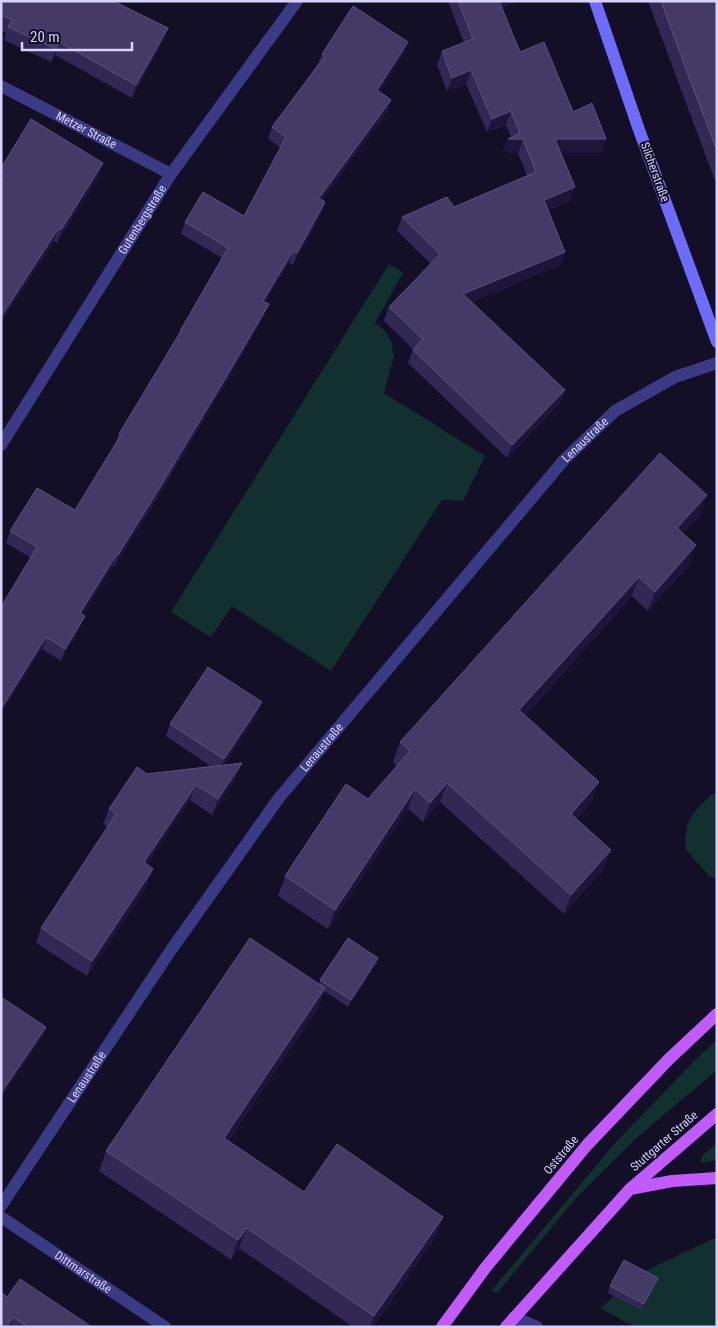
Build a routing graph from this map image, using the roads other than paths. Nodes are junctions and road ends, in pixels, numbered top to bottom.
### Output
1 (297, 1) edge
2 (595, 1) edge
3 (1, 86) edge
4 (171, 174) junction
5 (717, 342) edge
6 (717, 363) edge
7 (1, 445) edge
8 (717, 1014) edge
9 (717, 1114) edge
10 (717, 1178) edge
11 (630, 1189) junction
12 (1, 1206) edge
13 (1, 1217) edge
14 (510, 1322) edge
15 (164, 1327) edge
16 (442, 1327) edge
17 (536, 1327) edge

1 - 4 street, Gutenbergstraße
2 - 5 street, Silcherstraße
3 - 4 street, Metzer Straße
4 - 7 street, Gutenbergstraße
6 - 12 street, Lenaustraße
8 - 16 main road, Oststraße
9 - 11 main road, Stuttgarter Straße
10 - 11 main road
11 - 14 main road
13 - 15 street, Dittmarstraße
14 - 17 street

